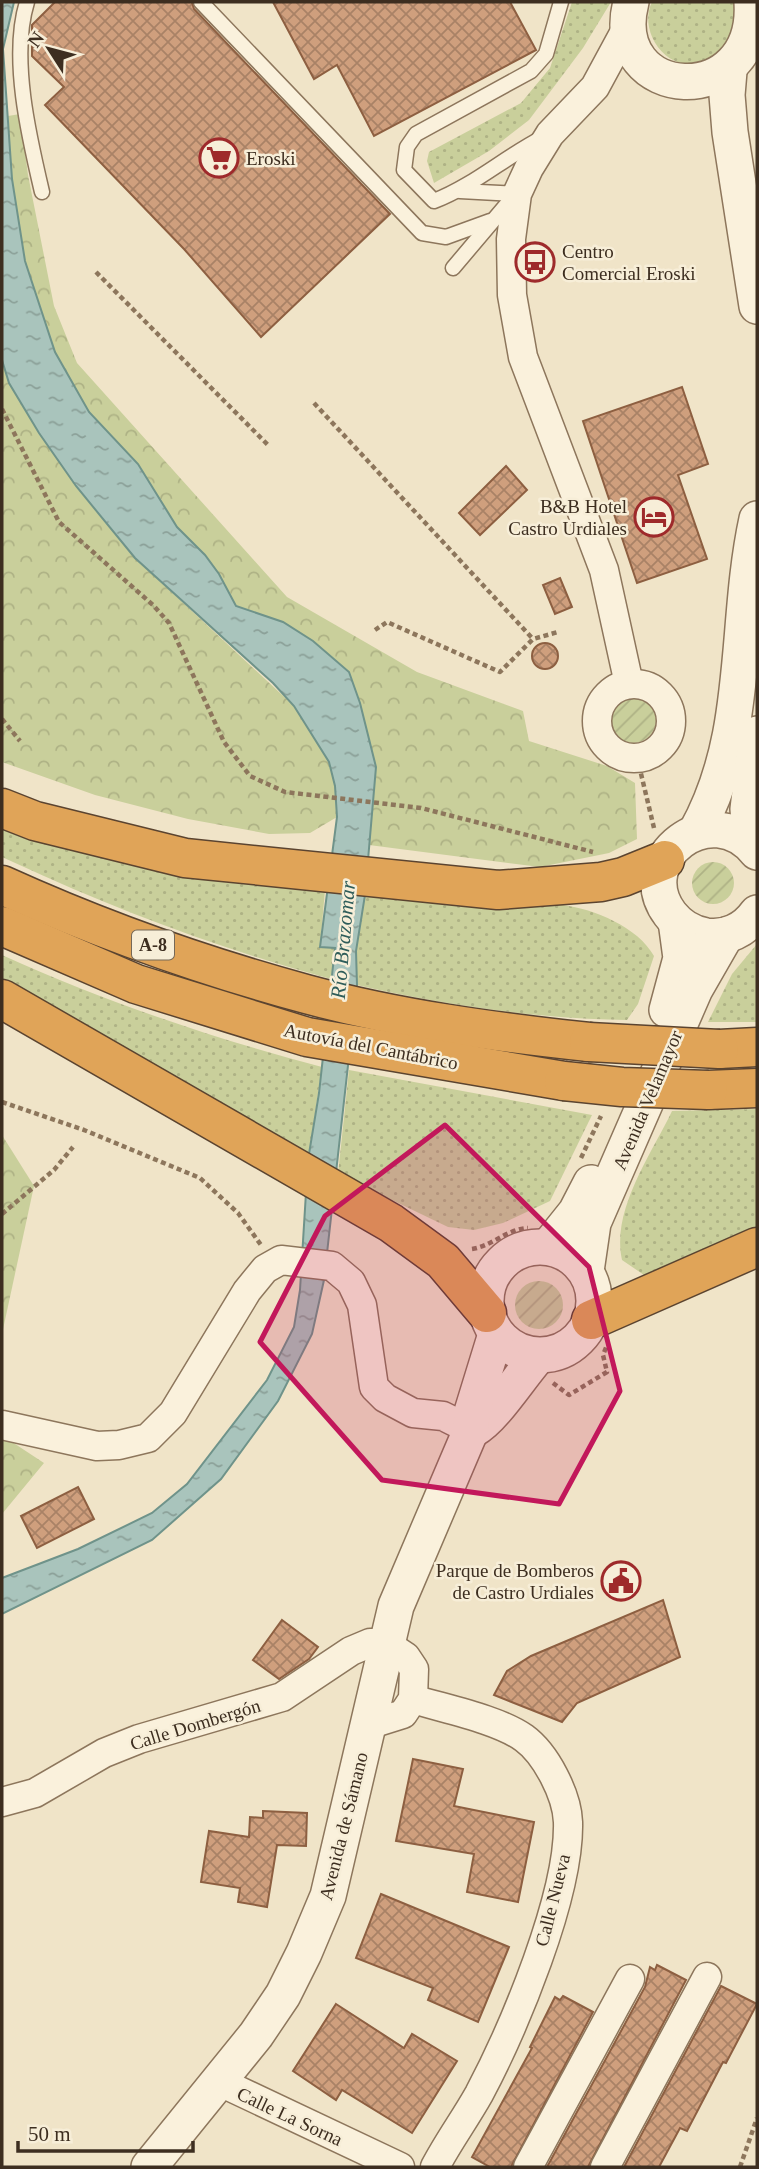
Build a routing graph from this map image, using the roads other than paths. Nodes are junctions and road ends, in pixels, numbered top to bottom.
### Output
1 (27, 2) edge
2 (201, 2) edge
3 (561, 2) edge
4 (755, 11) edge
5 (630, 14) edge
6 (645, 64) junction
7 (729, 71) junction
8 (691, 83) junction
9 (594, 87) junction
10 (730, 132) junction
11 (550, 134) junction
12 (460, 191) junction
13 (42, 192) dead end
14 (517, 194) junction
15 (491, 221) junction
16 (453, 268) dead end
17 (757, 306) edge
18 (757, 519) edge
19 (629, 684) junction
20 (757, 734) edge
21 (2, 807) edge
22 (696, 832) junction
23 (754, 848) edge
24 (661, 849) junction
25 (2, 885) edge
26 (757, 913) edge
27 (676, 921) junction
28 (2, 926) edge
29 (726, 935) junction
30 (2, 999) edge
31 (757, 1047) edge
32 (757, 1088) edge
33 (548, 1247) junction
34 (757, 1247) edge
35 (586, 1271) junction
36 (591, 1320) junction
37 (492, 1324) junction
38 (538, 1356) junction
39 (2, 1425) edge
40 (471, 1430) junction
41 (385, 1643) junction
42 (413, 1699) junction
43 (368, 1724) junction
44 (2, 1802) edge
45 (707, 1977) dead end
46 (630, 1979) dead end
47 (218, 2081) junction
48 (149, 2167) edge
49 (400, 2167) edge
50 (435, 2167) edge
51 (528, 2167) edge
52 (606, 2167) edge

1 - 13 lane
2 - 15 lane
3 - 12 lane
4 - 7 street
5 - 6 street
5 - 9 street
6 - 8 street
6 - 9 street
7 - 8 street
7 - 10 street
8 - 10 street
9 - 11 street
10 - 17 street
11 - 12 lane
11 - 14 street
12 - 14 lane
14 - 15 lane
14 - 19 street
15 - 16 lane
18 - 22 street
19 - 19 street
20 - 23 street
21 - 24 highway
22 - 23 street
22 - 24 street
24 - 27 street, Avenida Velamayor
25 - 31 highway, Autovía del Cantábrico / A-8, bridge
26 - 29 street
27 - 29 street
27 - 33 street, Avenida Velamayor
28 - 32 highway, Autovía del Cantábrico / A-8, bridge
29 - 35 street, Avenida Velamayor
30 - 37 highway
33 - 35 street
33 - 37 street
34 - 36 highway
35 - 36 street
36 - 38 street
37 - 38 street
37 - 40 street, Avenida de Sámano
38 - 40 street, Avenida de Sámano
39 - 40 street
40 - 41 street, Avenida de Sámano
41 - 42 street
41 - 43 street, Avenida de Sámano
41 - 44 street, Calle Dombergón
42 - 43 street, Avenida de Sámano
42 - 50 street, Calle Nueva
43 - 47 street, Avenida de Sámano
45 - 52 street
46 - 51 street
47 - 48 street, Avenida de Sámano
47 - 49 street, Calle La Sorna

